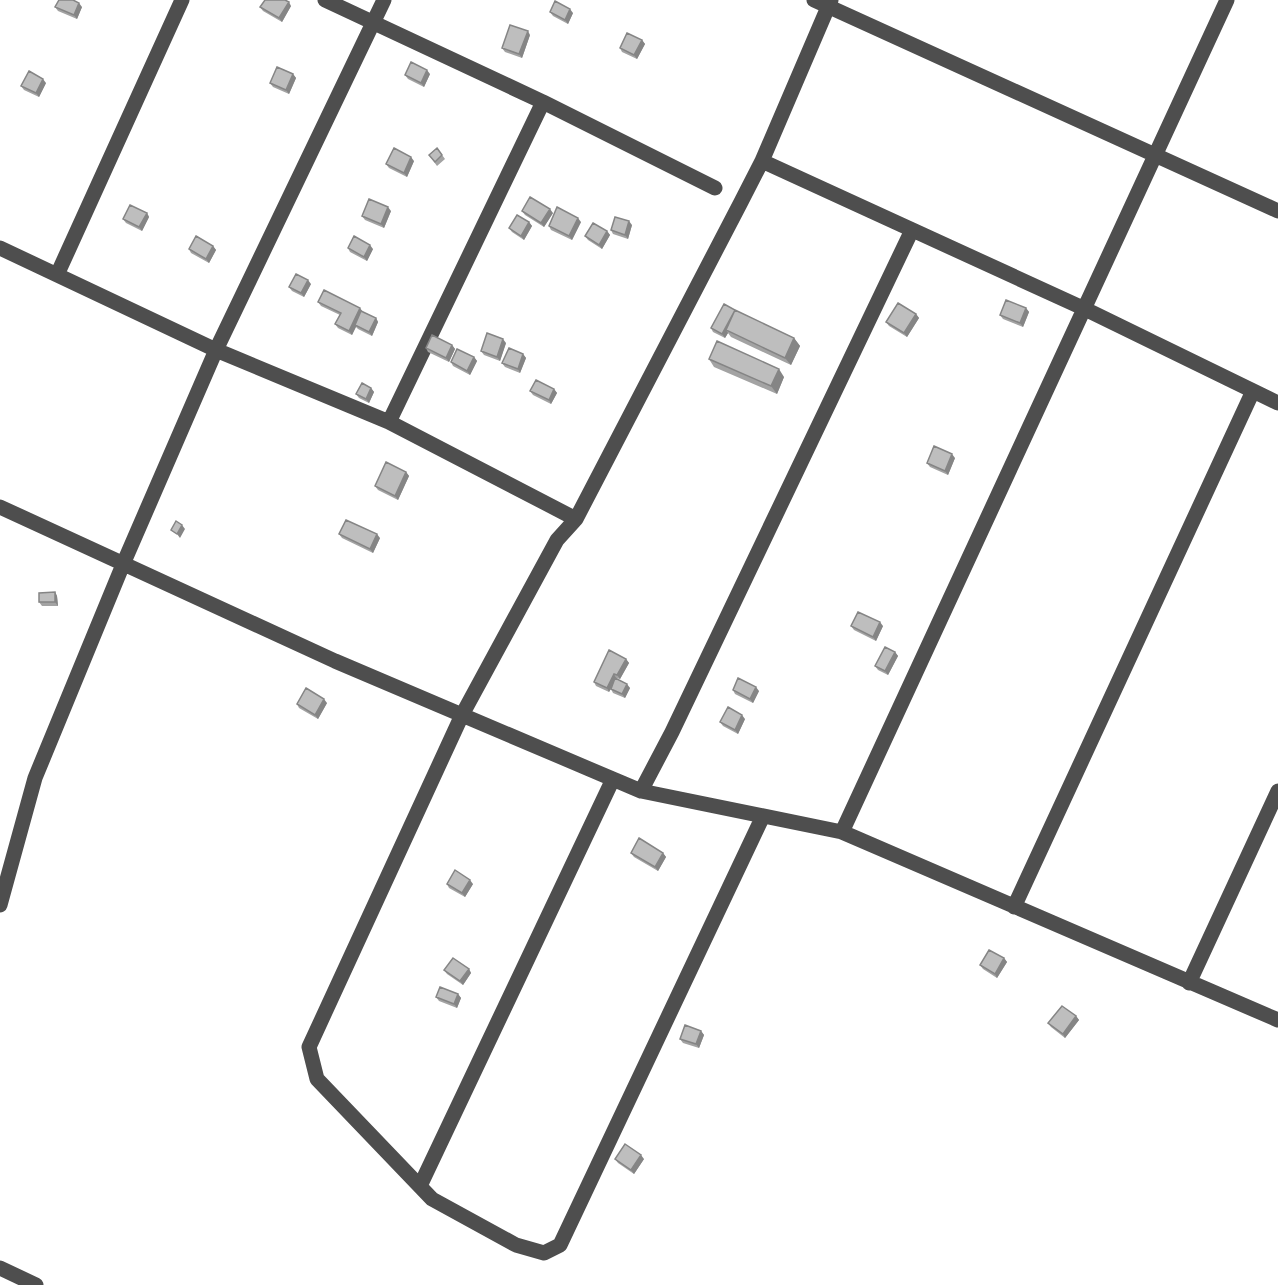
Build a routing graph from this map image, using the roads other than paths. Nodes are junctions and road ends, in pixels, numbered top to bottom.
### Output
1 (183, 0) edge
2 (325, 0) edge
3 (384, 0) edge
4 (1227, 0) edge
5 (824, 2) edge
6 (374, 22) junction
7 (543, 102) junction
8 (1156, 156) junction
9 (762, 161) junction
10 (715, 188) dead end
11 (1278, 211) edge
12 (912, 230) junction
13 (0, 248) edge
14 (57, 275) junction
15 (1084, 309) junction
16 (216, 350) junction
17 (1253, 391) junction
18 (1278, 403) edge
19 (389, 422) junction
20 (0, 507) edge
21 (576, 519) junction
22 (124, 562) junction
23 (462, 715) junction
24 (613, 779) junction
25 (641, 790) junction
26 (1278, 790) edge
27 (764, 816) junction
28 (842, 832) junction
29 (0, 905) edge
30 (1014, 907) junction
31 (1189, 983) junction
32 (1278, 1020) edge
33 (420, 1186) junction
34 (0, 1268) edge
35 (36, 1285) edge

1 - 14 street
2 - 6 street
3 - 6 street
4 - 8 street
5 - 8 street
5 - 9 street
6 - 7 street
6 - 16 street
7 - 10 street
7 - 19 street
8 - 11 street
8 - 15 street
9 - 12 street
9 - 21 street
12 - 15 street
12 - 25 street
13 - 14 street
14 - 16 street
15 - 17 street
15 - 28 street
16 - 19 street
16 - 22 street
17 - 18 street
17 - 30 street
19 - 21 street
20 - 22 street
21 - 23 street
22 - 23 street
22 - 29 street
23 - 24 street
23 - 33 street
24 - 25 street
24 - 33 street
25 - 27 street
26 - 31 street
27 - 28 street
27 - 33 street
28 - 30 street
30 - 31 street
31 - 32 street
34 - 35 street

